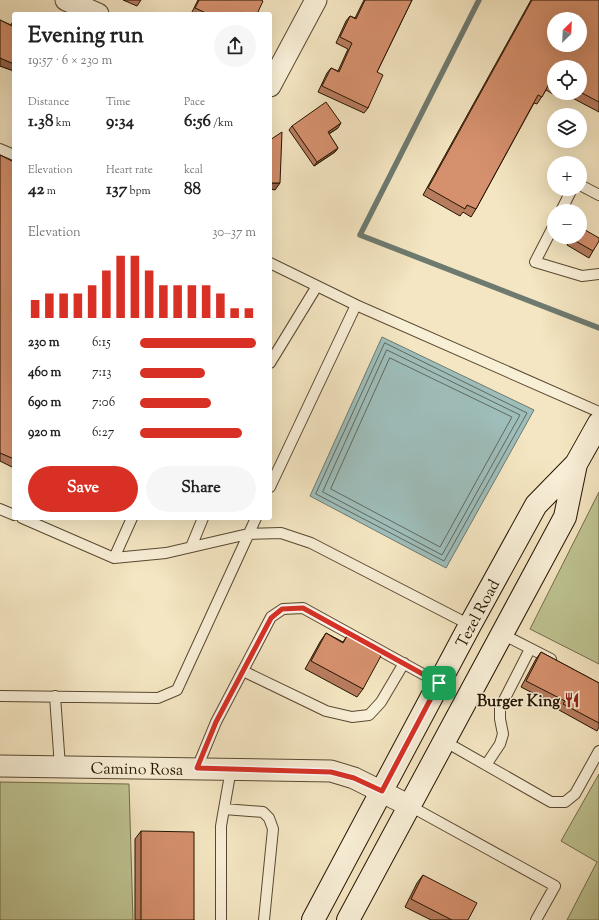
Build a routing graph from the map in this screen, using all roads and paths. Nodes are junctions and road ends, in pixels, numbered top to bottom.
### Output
1 (66, 0) edge
2 (316, 0) edge
3 (93, 12) edge
4 (272, 82) edge
5 (0, 149) edge
6 (12, 154) edge
7 (587, 189) edge
8 (599, 195) edge
9 (547, 239) edge
10 (272, 264) edge
11 (599, 274) edge
12 (317, 286) junction
13 (356, 305) junction
14 (272, 360) edge
15 (599, 412) edge
16 (599, 423) edge
17 (576, 464) junction
18 (272, 484) edge
19 (0, 509) edge
20 (12, 514) edge
21 (27, 520) edge
22 (131, 520) edge
23 (202, 520) edge
24 (255, 520) edge
25 (248, 534) junction
26 (191, 547) junction
27 (114, 558) junction
28 (470, 625) junction
29 (502, 634) junction
30 (530, 649) junction
31 (404, 663) junction
32 (558, 663) edge
33 (243, 671) junction
34 (439, 683) junction
35 (0, 696) edge
36 (55, 696) junction
37 (444, 741) junction
38 (599, 751) edge
39 (486, 765) junction
40 (0, 766) edge
41 (60, 767) junction
42 (197, 768) junction
43 (231, 769) junction
44 (382, 791) junction
45 (410, 806) junction
46 (224, 809) junction
47 (353, 918) edge
48 (221, 920) edge
49 (264, 920) edge
50 (313, 920) edge
51 (536, 920) edge

1 - 3 street
2 - 4 street
5 - 6 lane
7 - 8 lane
9 - 11 lane
10 - 12 lane
12 - 13 lane
12 - 14 lane
13 - 15 lane
13 - 18 lane
16 - 17 main road, Tezel Road
17 - 28 main road, Tezel Road
17 - 29 main road, Tezel Road
19 - 20 lane
21 - 27 lane
22 - 27 lane
23 - 26 lane
24 - 25 lane
25 - 26 lane
25 - 28 lane
25 - 36 lane
26 - 27 lane
28 - 34 main road, Tezel Road
29 - 30 lane
29 - 37 main road, Tezel Road
30 - 32 lane
30 - 39 lane
31 - 33 lane
31 - 33 lane
31 - 34 lane
33 - 42 lane
34 - 44 main road, Tezel Road
35 - 36 lane
36 - 41 lane
37 - 39 lane
37 - 45 main road, Tezel Road
38 - 39 lane
40 - 41 street, Camino Rosa
41 - 42 street, Camino Rosa
42 - 43 street, Camino Rosa
43 - 44 street, Camino Rosa
43 - 46 lane
44 - 45 street, Camino Rosa
44 - 50 main road, Tezel Road
45 - 47 main road, Tezel Road
45 - 51 lane
46 - 48 lane
46 - 49 lane

